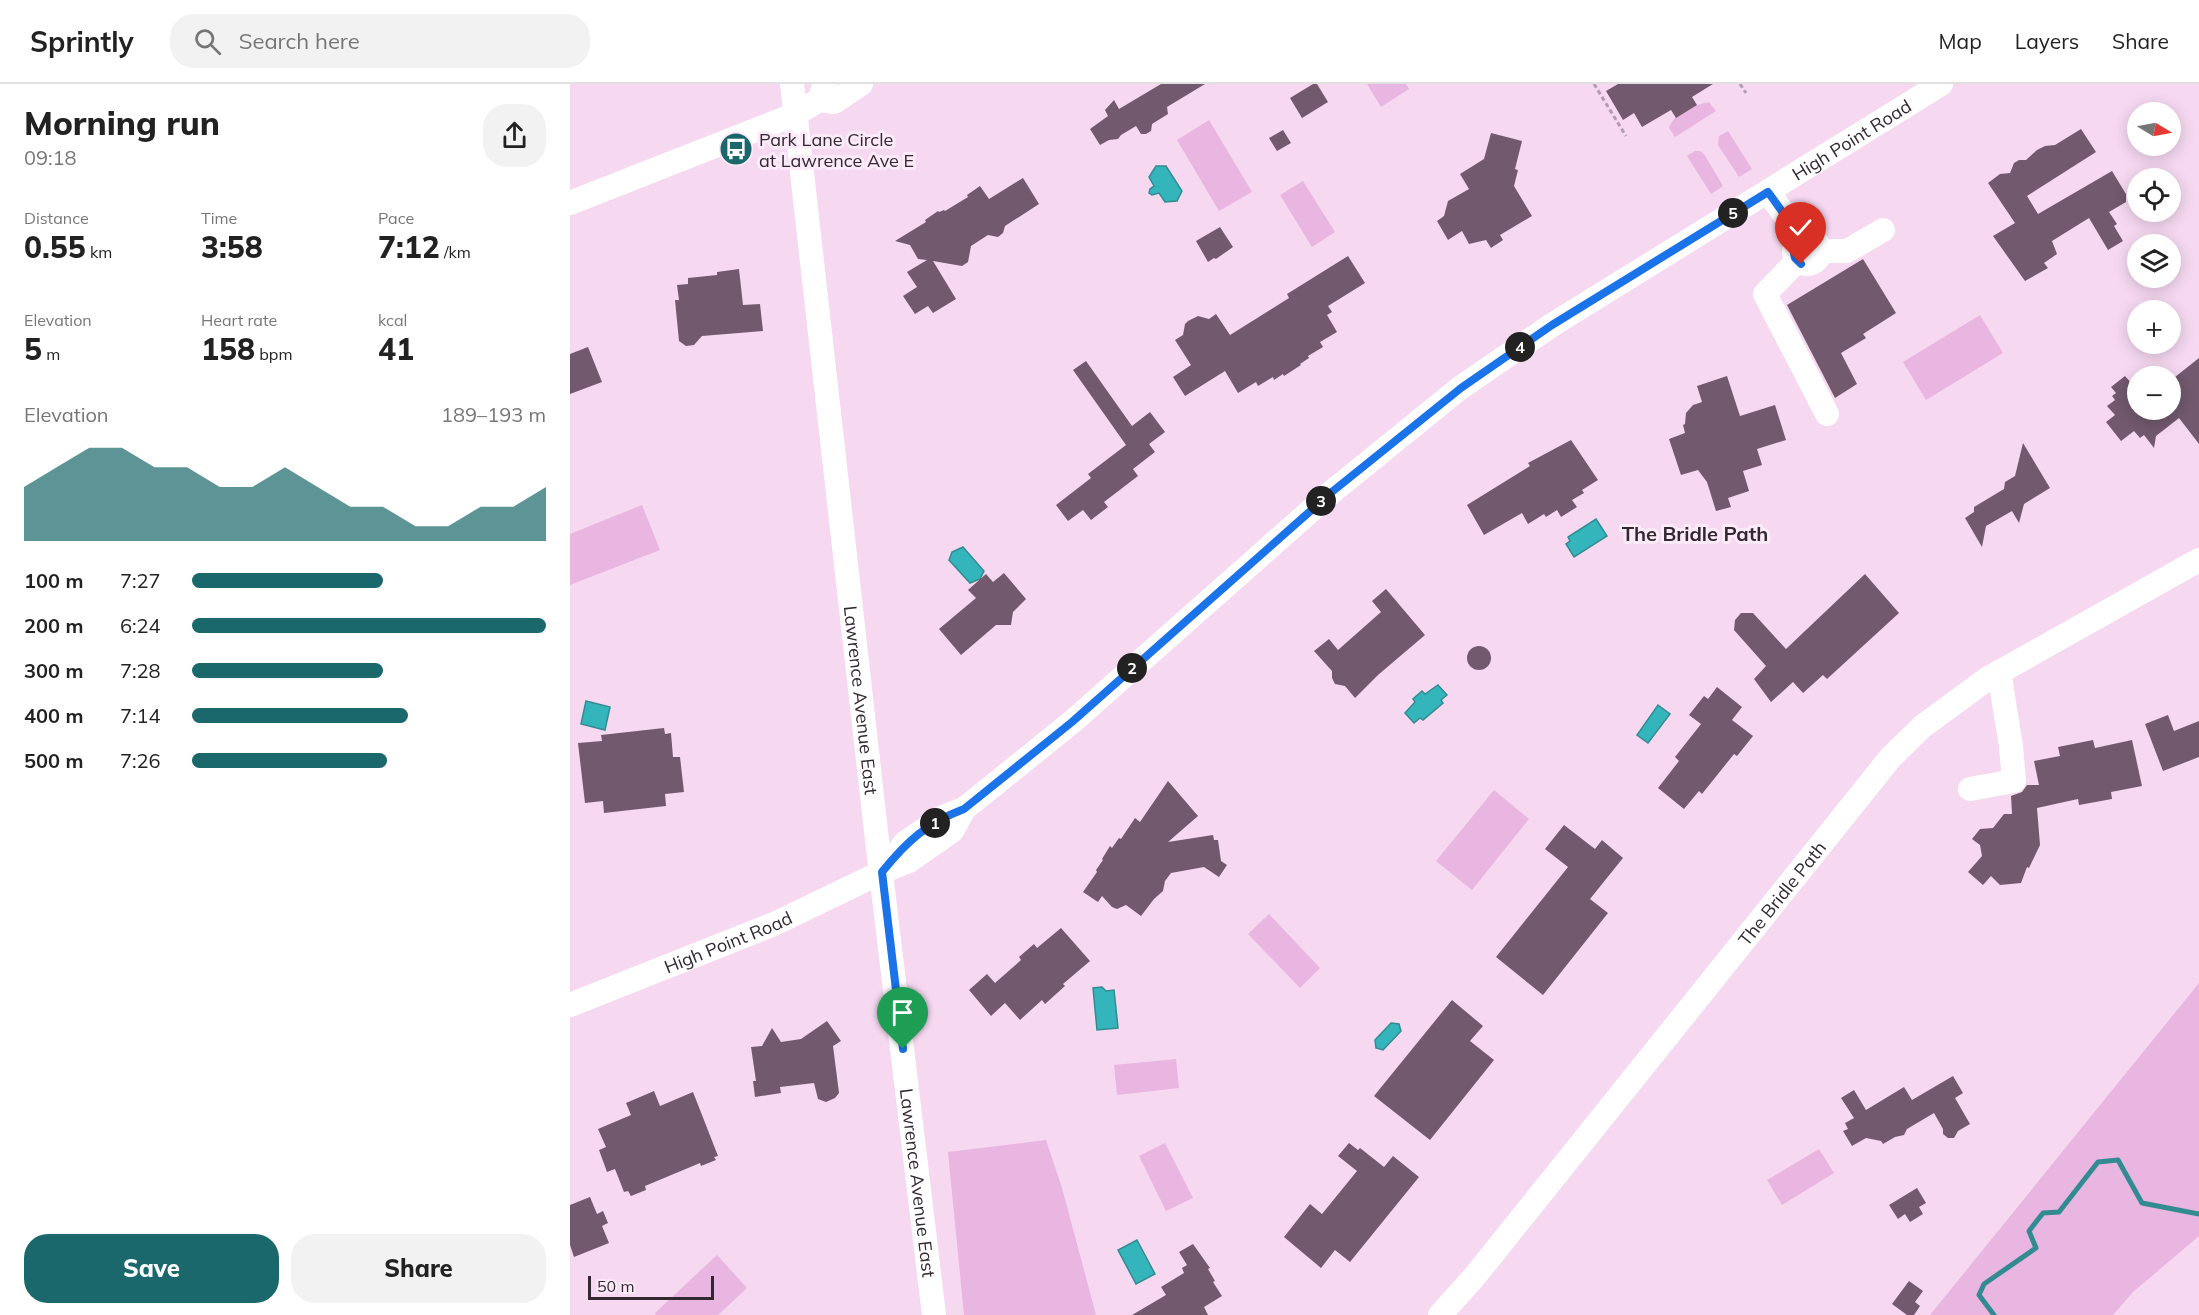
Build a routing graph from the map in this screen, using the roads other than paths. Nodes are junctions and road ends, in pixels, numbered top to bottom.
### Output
1 (792, 84) edge
2 (861, 84) edge
3 (1941, 84) edge
4 (822, 92) edge
5 (796, 114) junction
6 (1768, 192) junction
7 (570, 203) edge
8 (1883, 230) dead end
9 (1806, 250) junction
10 (1827, 414) dead end
11 (2199, 560) edge
12 (1999, 672) junction
13 (1970, 789) dead end
14 (882, 872) junction
15 (570, 1005) edge
16 (934, 1315) edge
17 (1440, 1315) edge

1 - 5 street, Lawrence Avenue East
2 - 4 street
3 - 6 street, High Point Road
4 - 5 street
5 - 7 street
5 - 14 street, Lawrence Avenue East
6 - 9 street
6 - 14 street, High Point Road
8 - 9 street
9 - 10 street
11 - 12 street, The Bridle Path
12 - 13 street
12 - 17 street, The Bridle Path
14 - 15 street, High Point Road
14 - 16 street, Lawrence Avenue East

